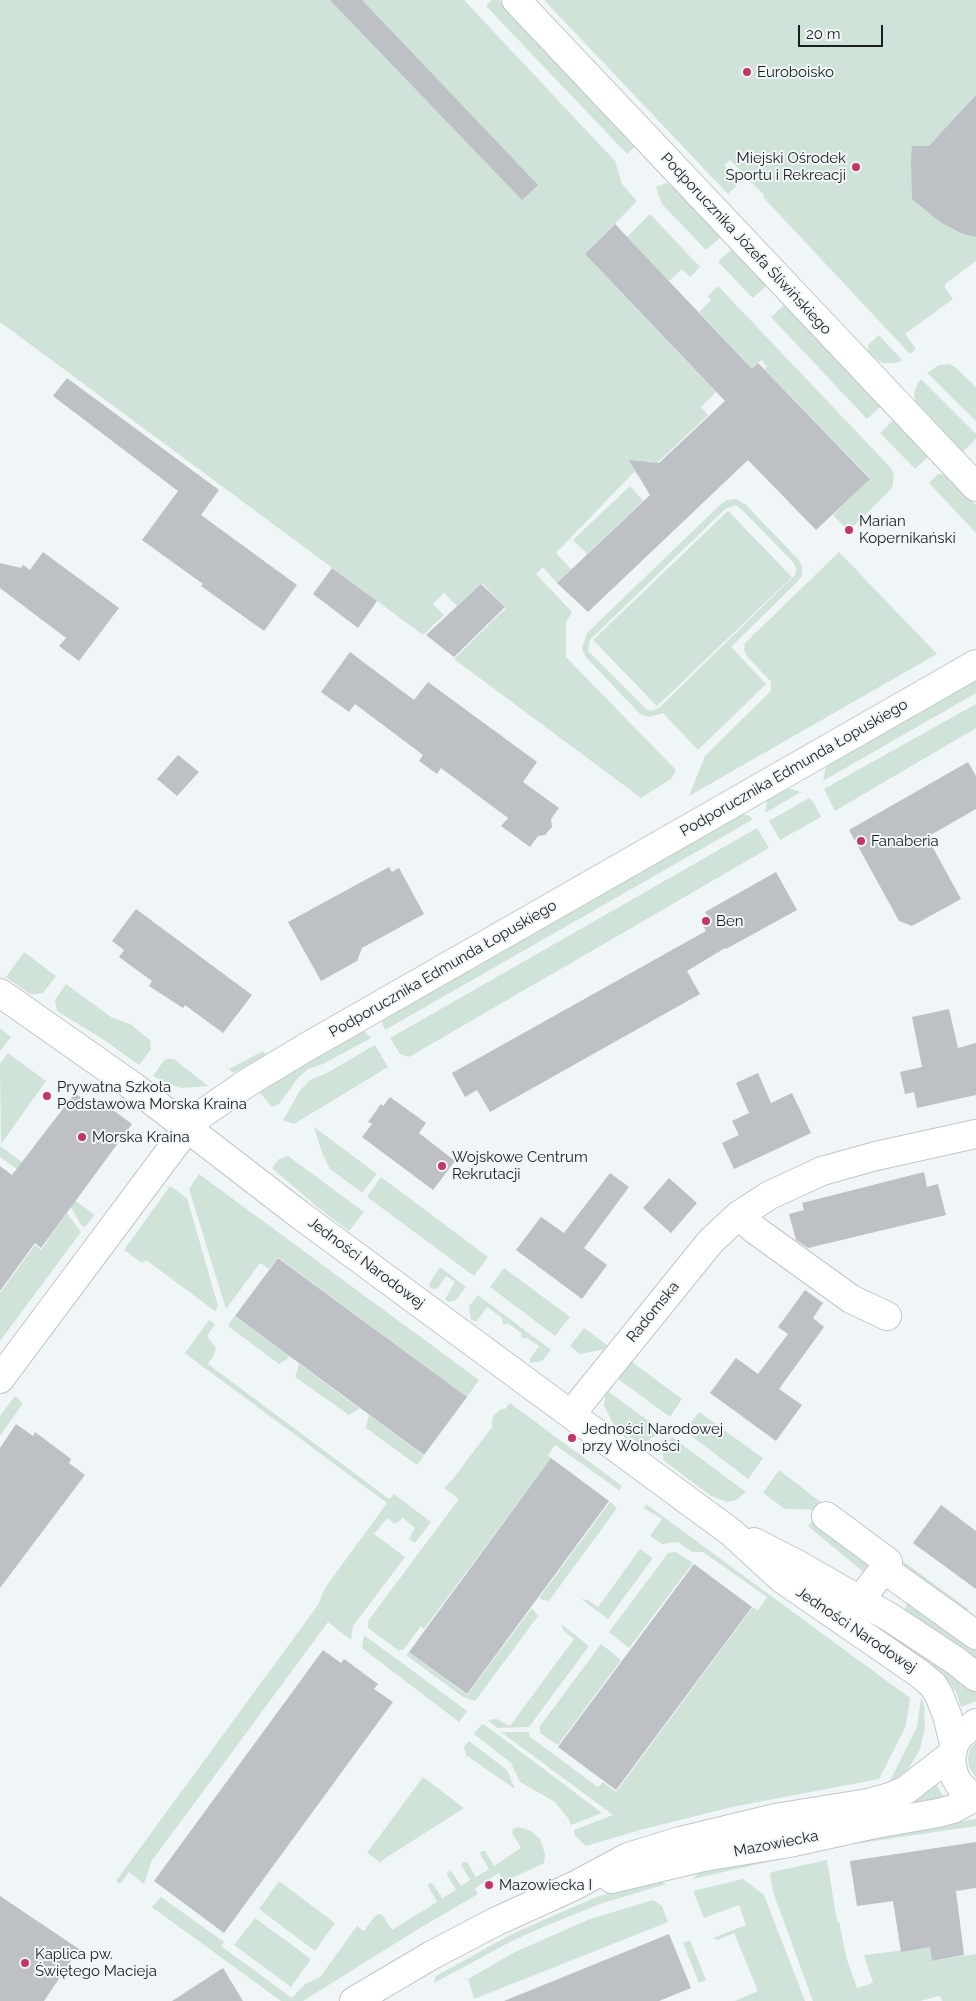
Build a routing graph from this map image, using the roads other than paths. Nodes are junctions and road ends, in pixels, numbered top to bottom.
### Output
1 (516, 0) edge
2 (976, 487) edge
3 (976, 664) edge
4 (0, 993) edge
5 (188, 1127) junction
6 (976, 1134) edge
7 (739, 1215) junction
8 (886, 1316) dead end
9 (0, 1379) edge
10 (571, 1414) junction
11 (826, 1516) dead end
12 (732, 1532) junction
13 (884, 1568) junction
14 (860, 1600) junction
15 (976, 1635) edge
16 (976, 1677) edge
17 (976, 1723) edge
18 (953, 1750) junction
19 (976, 1798) edge
20 (574, 1886) junction
21 (354, 2001) edge

1 - 2 street, Podporucznika Józefa Śliwińskiego
3 - 5 street, Podporucznika Edmunda Łopuskiego
4 - 5 street, Jedności Narodowej
5 - 9 street, Podporucznika Edmunda Łopuskiego
5 - 10 street, Jedności Narodowej
6 - 7 street, Radomska
7 - 8 street
7 - 10 street, Radomska
10 - 12 street, Jedności Narodowej
11 - 13 street
12 - 14 street, Jedności Narodowej
12 - 18 street, Jedności Narodowej
13 - 14 street
13 - 15 street
14 - 16 street, Jedności Narodowej
17 - 18 street, Mazowiecka
18 - 19 street, Jedności Narodowej
18 - 20 street, Mazowiecka
19 - 20 street, Mazowiecka
20 - 21 street, Mazowiecka

